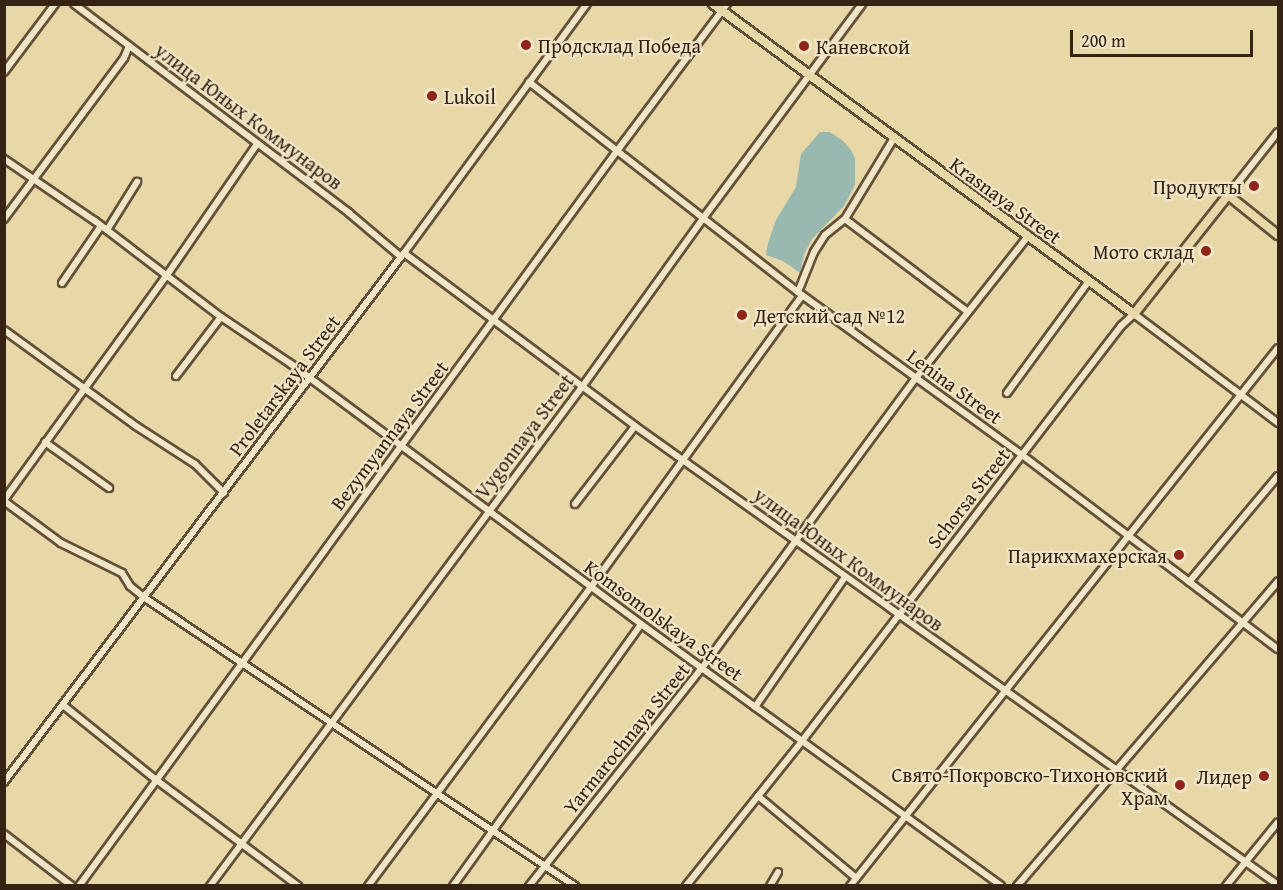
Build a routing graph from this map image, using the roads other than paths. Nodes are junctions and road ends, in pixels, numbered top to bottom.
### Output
1 (55, 4) edge
2 (74, 4) edge
3 (587, 4) edge
4 (713, 4) edge
5 (727, 4) edge
6 (862, 4) edge
7 (722, 12) junction
8 (129, 46) junction
9 (4, 72) edge
10 (808, 75) junction
11 (529, 82) junction
12 (1278, 132) edge
13 (894, 138) junction
14 (257, 144) junction
15 (617, 151) junction
16 (4, 159) edge
17 (34, 181) junction
18 (137, 182) dead end
19 (1228, 195) junction
20 (704, 217) junction
21 (4, 219) edge
22 (845, 219) junction
23 (104, 228) junction
24 (1278, 235) edge
25 (1028, 236) junction
26 (402, 255) junction
27 (167, 275) junction
28 (1089, 281) junction
29 (62, 283) dead end
30 (800, 293) junction
31 (968, 312) junction
32 (1134, 314) junction
33 (221, 317) junction
34 (494, 322) junction
35 (4, 330) edge
36 (1278, 348) edge
37 (176, 376) dead end
38 (916, 378) junction
39 (309, 379) junction
40 (582, 387) junction
41 (84, 388) junction
42 (1007, 393) dead end
43 (1240, 395) junction
44 (1278, 423) edge
45 (635, 426) junction
46 (45, 442) junction
47 (401, 447) junction
48 (1022, 455) junction
49 (682, 460) junction
50 (1278, 477) edge
51 (109, 488) dead end
52 (224, 493) junction
53 (4, 500) edge
54 (575, 504) dead end
55 (489, 511) junction
56 (1128, 536) junction
57 (795, 541) junction
58 (845, 577) junction
59 (1278, 581) edge
60 (1189, 582) junction
61 (591, 587) junction
62 (145, 598) junction
63 (898, 615) junction
64 (1243, 623) junction
65 (641, 624) junction
66 (1278, 649) edge
67 (241, 663) junction
68 (702, 668) junction
69 (1005, 690) junction
70 (63, 705) junction
71 (755, 707) junction
72 (331, 723) junction
73 (802, 741) junction
74 (1118, 771) junction
75 (155, 779) junction
76 (4, 782) edge
77 (437, 793) junction
78 (758, 796) junction
79 (905, 816) junction
80 (1278, 822) edge
81 (493, 831) junction
82 (4, 834) edge
83 (242, 843) junction
84 (1246, 862) junction
85 (545, 865) junction
86 (778, 872) dead end
87 (856, 878) junction
88 (72, 885) edge
89 (79, 885) edge
90 (210, 885) edge
91 (298, 885) edge
92 (368, 885) edge
93 (453, 885) edge
94 (529, 885) edge
95 (575, 885) edge
96 (686, 885) edge
97 (770, 885) edge
98 (850, 885) edge
99 (1001, 885) edge
100 (1017, 885) edge
101 (1226, 885) edge
102 (1278, 885) edge

1 - 9 street
2 - 8 street, улица Юных Коммунаров
3 - 11 street, Proletarskaya Street
4 - 7 main road, Krasnaya Street
5 - 7 street, Bezymyannaya Street
6 - 10 street, Vygonnaya Street
7 - 10 main road, Krasnaya Street
7 - 15 street, Bezymyannaya Street
8 - 14 street, улица Юных Коммунаров
8 - 17 street
10 - 13 main road, Krasnaya Street
10 - 20 street, Vygonnaya Street
11 - 15 street, Lenina Street
11 - 26 street, Proletarskaya Street
12 - 19 street, Schorsa Street
13 - 22 street
13 - 25 main road, Krasnaya Street
14 - 26 street, улица Юных Коммунаров
14 - 27 street
15 - 20 street, Lenina Street
15 - 34 street, Bezymyannaya Street
16 - 17 street, Komsomolskaya Street
17 - 21 street
17 - 23 street, Komsomolskaya Street
18 - 23 street
19 - 24 main road
19 - 32 main road, Schorsa Street
20 - 30 street, Lenina Street
20 - 40 street, Vygonnaya Street
22 - 30 street
22 - 31 street
23 - 27 street, Komsomolskaya Street
23 - 29 street
25 - 28 main road, Krasnaya Street
25 - 31 street, Yarmarochnaya Street
26 - 34 street, улица Юных Коммунаров
26 - 39 street, Proletarskaya Street
27 - 33 street, Komsomolskaya Street
27 - 41 street
28 - 32 main road, Krasnaya Street
28 - 42 street
30 - 38 street, Lenina Street
30 - 49 street
31 - 38 street, Yarmarochnaya Street
32 - 43 street, Krasnaya Street
32 - 48 street, Schorsa Street
33 - 37 street
33 - 39 street, Komsomolskaya Street
34 - 40 street, улица Юных Коммунаров
34 - 47 street, Bezymyannaya Street
35 - 41 street
36 - 43 street
38 - 48 street, Lenina Street
38 - 57 street, Yarmarochnaya Street
39 - 47 street, Komsomolskaya Street
39 - 52 street, Proletarskaya Street
40 - 45 street, улица Юных Коммунаров
40 - 55 street, Vygonnaya Street
41 - 46 street
41 - 52 street
43 - 44 street, Krasnaya Street
43 - 56 street
45 - 49 street, улица Юных Коммунаров
45 - 54 street
46 - 51 street
46 - 53 street
47 - 55 street, Komsomolskaya Street
47 - 67 street, Bezymyannaya Street
48 - 56 street, Lenina Street
48 - 63 street, Schorsa Street
49 - 57 street, улица Юных Коммунаров
49 - 61 street
50 - 60 street
52 - 62 street, Proletarskaya Street
53 - 62 street
55 - 61 street, Komsomolskaya Street
55 - 72 street, Vygonnaya Street
56 - 60 street, Lenina Street
56 - 69 street
57 - 58 street, улица Юных Коммунаров
57 - 68 street, Yarmarochnaya Street
58 - 63 street, улица Юных Коммунаров
58 - 71 street
59 - 64 street
60 - 64 street, Lenina Street
61 - 65 street, Komsomolskaya Street
61 - 77 street
62 - 67 street
62 - 70 street, Proletarskaya Street
63 - 69 street, улица Юных Коммунаров
63 - 73 street, Schorsa Street
64 - 66 street, Lenina Street
64 - 74 street
65 - 68 street, Komsomolskaya Street
65 - 81 street
67 - 72 street
67 - 75 street, Bezymyannaya Street
68 - 71 street, Komsomolskaya Street
68 - 85 street, Yarmarochnaya Street
69 - 74 street, улица Юных Коммунаров
69 - 79 street
70 - 75 street
70 - 76 street, Proletarskaya Street
71 - 73 street, Komsomolskaya Street
72 - 77 street
72 - 83 street, Vygonnaya Street
73 - 78 street, Schorsa Street
73 - 79 street, Komsomolskaya Street
74 - 84 street, улица Юных Коммунаров
74 - 100 street
75 - 83 street
75 - 89 street, Bezymyannaya Street
77 - 81 street
77 - 92 street
78 - 87 street
78 - 96 street, Schorsa Street
79 - 87 street
79 - 99 street, Komsomolskaya Street
80 - 84 street
81 - 85 street
81 - 93 street
82 - 88 street
83 - 90 street, Vygonnaya Street
83 - 91 street
84 - 101 street
84 - 102 street, улица Юных Коммунаров
85 - 94 street, Yarmarochnaya Street
85 - 95 street
86 - 97 street
87 - 98 street

